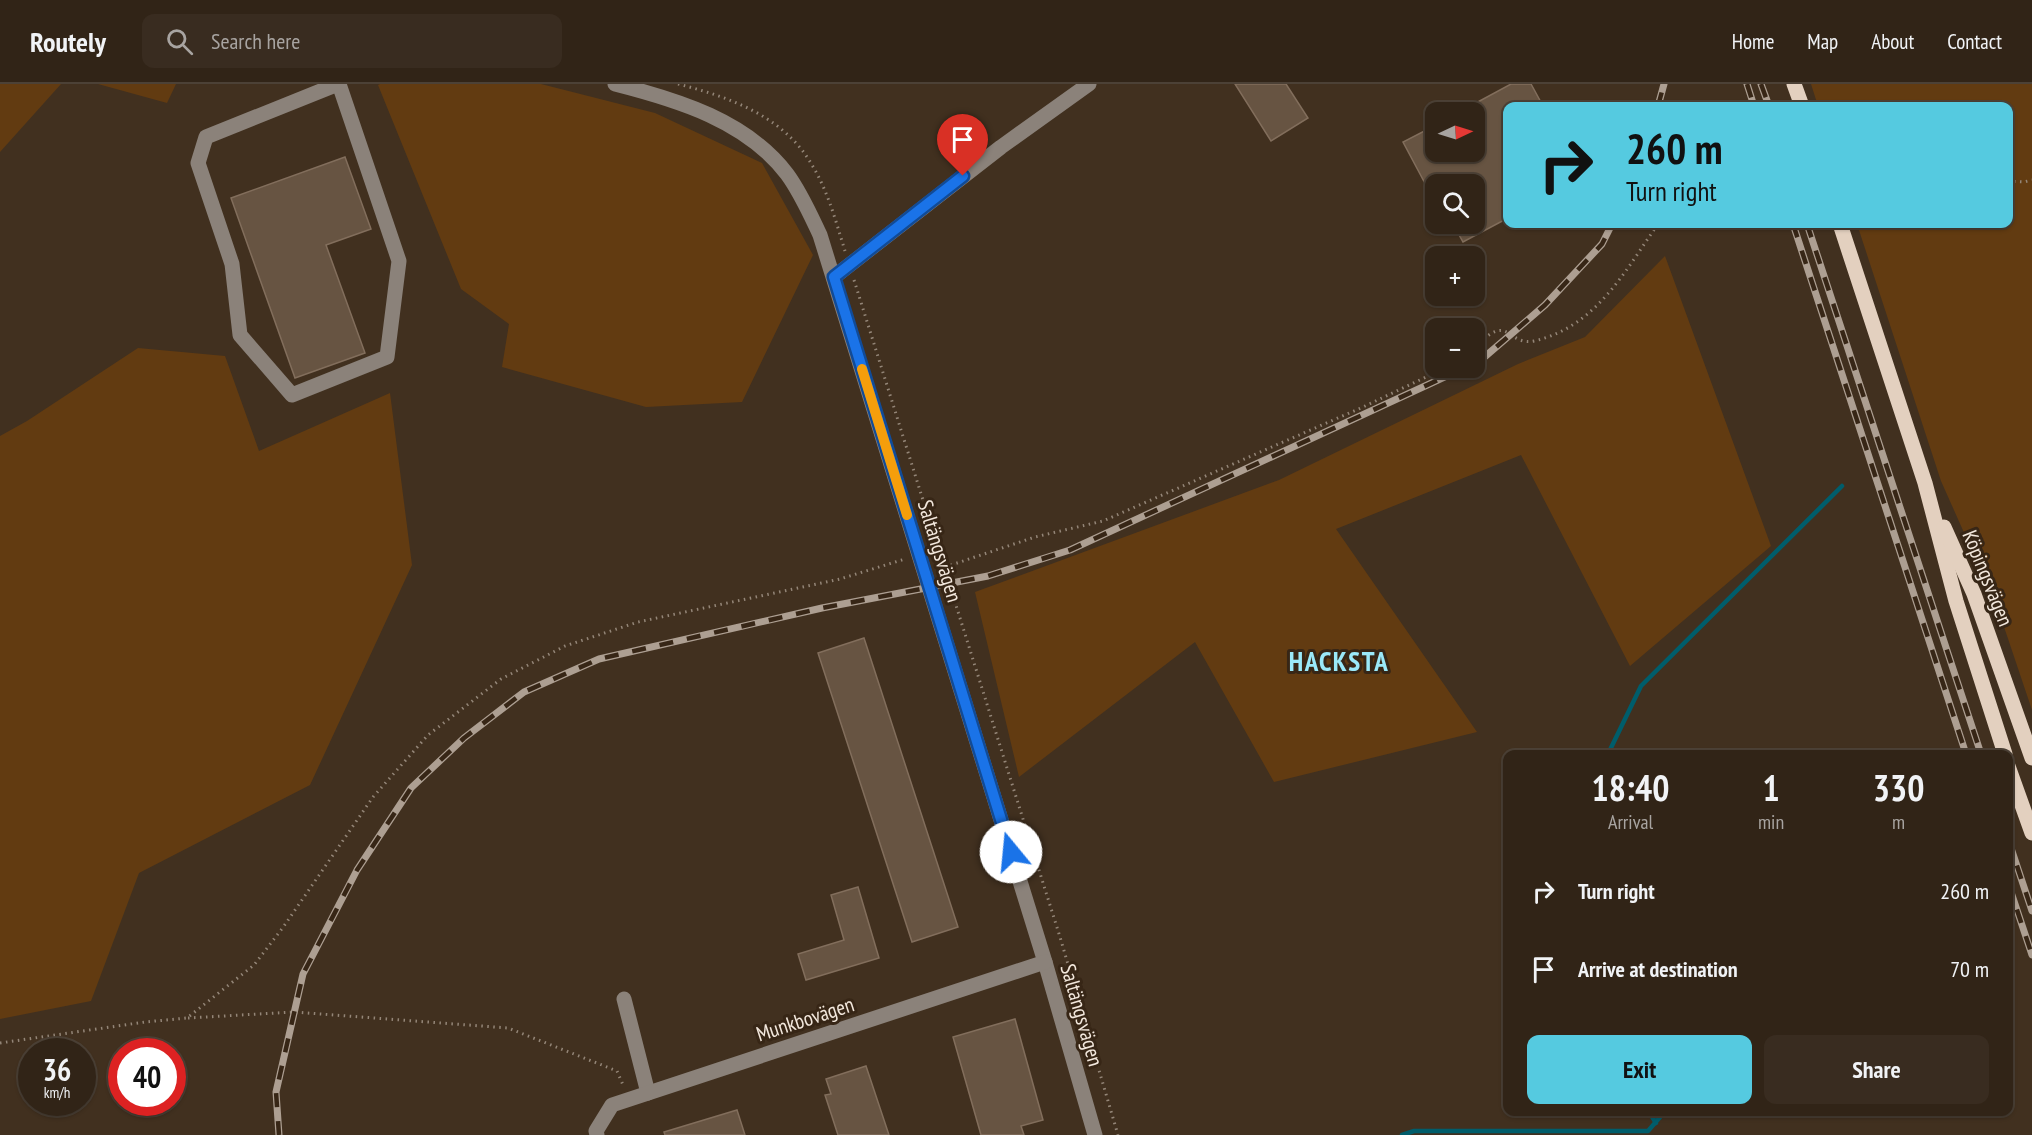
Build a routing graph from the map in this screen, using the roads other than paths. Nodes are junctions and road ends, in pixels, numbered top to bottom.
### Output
1 (338, 84) edge
2 (615, 84) edge
3 (1089, 84) edge
4 (1794, 84) edge
5 (1801, 102) edge
6 (1841, 228) edge
7 (834, 277) junction
8 (1925, 483) junction
9 (2028, 738) edge
10 (2004, 750) edge
11 (2032, 758) edge
12 (2013, 777) edge
13 (2029, 813) edge
14 (2032, 833) edge
15 (1045, 962) junction
16 (624, 999) dead end
17 (648, 1093) junction
18 (597, 1135) edge
19 (1095, 1135) edge

1 - 1 street
2 - 7 street, Saltängsvägen
3 - 7 street
4 - 5 main road
6 - 8 main road, Köpingsvägen
7 - 15 street, Saltängsvägen
8 - 9 main road, Köpingsvägen
8 - 10 main road, Köpingsvägen
9 - 11 main road, Köpingsvägen
12 - 13 main road
13 - 14 main road
15 - 17 street, Munkbovägen
15 - 19 street, Saltängsvägen
16 - 17 street
17 - 18 street, Munkbovägen

